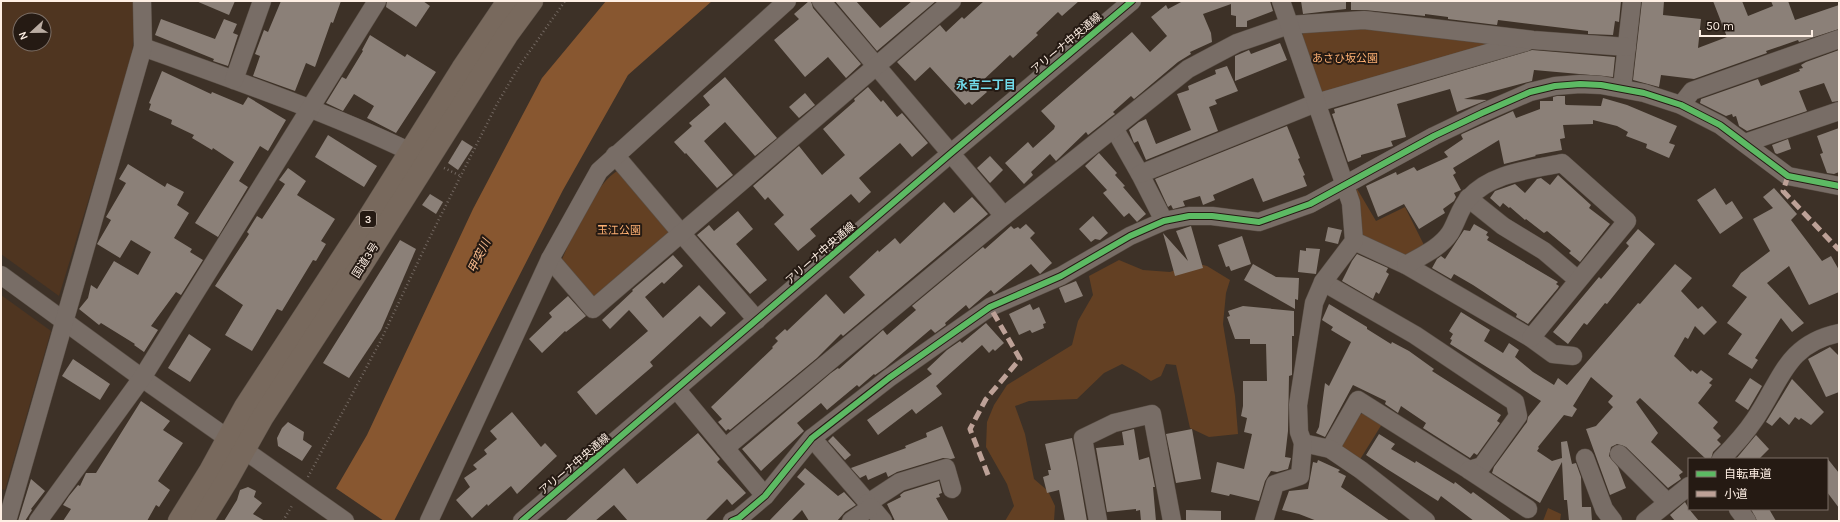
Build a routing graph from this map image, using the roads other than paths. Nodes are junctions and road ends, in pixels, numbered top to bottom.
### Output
1 (142, 1) edge
2 (262, 1) edge
3 (377, 1) edge
4 (508, 1) edge
5 (532, 1) edge
6 (787, 1) edge
7 (821, 1) edge
8 (952, 1) edge
9 (1132, 1) edge
10 (1281, 1) edge
11 (1632, 1) edge
12 (1289, 25) junction
13 (1839, 39) edge
14 (1533, 40) junction
15 (143, 47) junction
16 (1626, 47) junction
17 (877, 66) junction
18 (234, 80) junction
19 (1622, 88) junction
20 (1316, 103) junction
21 (1681, 105) junction
22 (308, 109) junction
23 (1839, 111) edge
24 (1114, 128) junction
25 (1745, 143) junction
26 (950, 154) junction
27 (615, 155) junction
28 (419, 156) junction
29 (1140, 174) junction
30 (1345, 184) junction
31 (1839, 186) edge
32 (1468, 198) junction
33 (1004, 216) junction
34 (1164, 221) junction
35 (681, 234) junction
36 (1354, 241) junction
37 (550, 259) junction
38 (1406, 265) junction
39 (1, 275) edge
40 (1578, 280) junction
41 (1323, 282) junction
42 (64, 320) junction
43 (757, 320) junction
44 (1839, 333) edge
45 (1530, 338) junction
46 (1573, 356) dead end
47 (142, 378) junction
48 (677, 390) junction
49 (812, 438) junction
50 (1303, 443) junction
51 (236, 444) junction
52 (725, 448) junction
53 (1330, 449) junction
54 (1619, 454) dead end
55 (1585, 458) dead end
56 (1722, 458) edge
57 (1469, 470) junction
58 (1688, 487) edge
59 (952, 489) dead end
60 (765, 496) junction
61 (1667, 502) junction
62 (870, 505) junction
63 (1528, 509) dead end
64 (1739, 510) edge
65 (430, 519) edge
66 (7, 521) edge
67 (38, 521) edge
68 (179, 521) edge
69 (202, 521) edge
70 (345, 521) edge
71 (522, 521) edge
72 (732, 521) edge
73 (851, 521) edge
74 (883, 521) edge
75 (1098, 521) edge
76 (1172, 521) edge
77 (1264, 521) edge
78 (1426, 521) edge
79 (1613, 521) edge
80 (1645, 521) edge
81 (1746, 521) edge

1 - 15 street
2 - 18 street
3 - 22 street
4 - 28 highway, 国道3号 / 3
5 - 28 highway, 国道3号 / 3
6 - 27 street
7 - 17 street
8 - 17 street
9 - 26 street, アリーナ中央通線
10 - 12 street
11 - 16 street
12 - 14 street
12 - 20 street
12 - 24 street
13 - 21 street
14 - 16 street
14 - 20 street
15 - 18 street
15 - 42 street
16 - 19 street
17 - 26 street
17 - 35 street
18 - 22 street
19 - 21 street
19 - 30 street
20 - 29 street
20 - 30 street
21 - 25 street
22 - 28 street
22 - 47 street
23 - 25 street
24 - 29 street
24 - 33 street
25 - 31 street
26 - 33 street
26 - 43 street, アリーナ中央通線
27 - 35 street
27 - 37 street
28 - 51 highway, 国道3号 / 3
29 - 34 street
30 - 34 street
30 - 36 street
32 - 38 street
32 - 40 street
32 - 40 street
33 - 52 street
34 - 49 street
35 - 37 street
35 - 43 street
36 - 38 street
36 - 41 street
37 - 65 street
38 - 45 street
39 - 42 street
40 - 45 street
41 - 50 street
41 - 57 street
42 - 47 street
42 - 66 street
43 - 48 street, アリーナ中央通線
44 - 56 street
45 - 46 street
47 - 51 street
47 - 67 street
48 - 52 street
48 - 71 street, アリーナ中央通線
49 - 60 street
49 - 62 street
50 - 53 street
50 - 77 street
51 - 68 highway, 国道3号 / 3
51 - 69 highway, 国道3号 / 3
51 - 70 street
52 - 60 street
53 - 57 street
53 - 78 street
54 - 61 street
55 - 79 street
57 - 63 street
58 - 61 street
59 - 62 street
60 - 72 street
61 - 80 street
62 - 73 street
62 - 74 street
64 - 81 street
75 - 76 street

